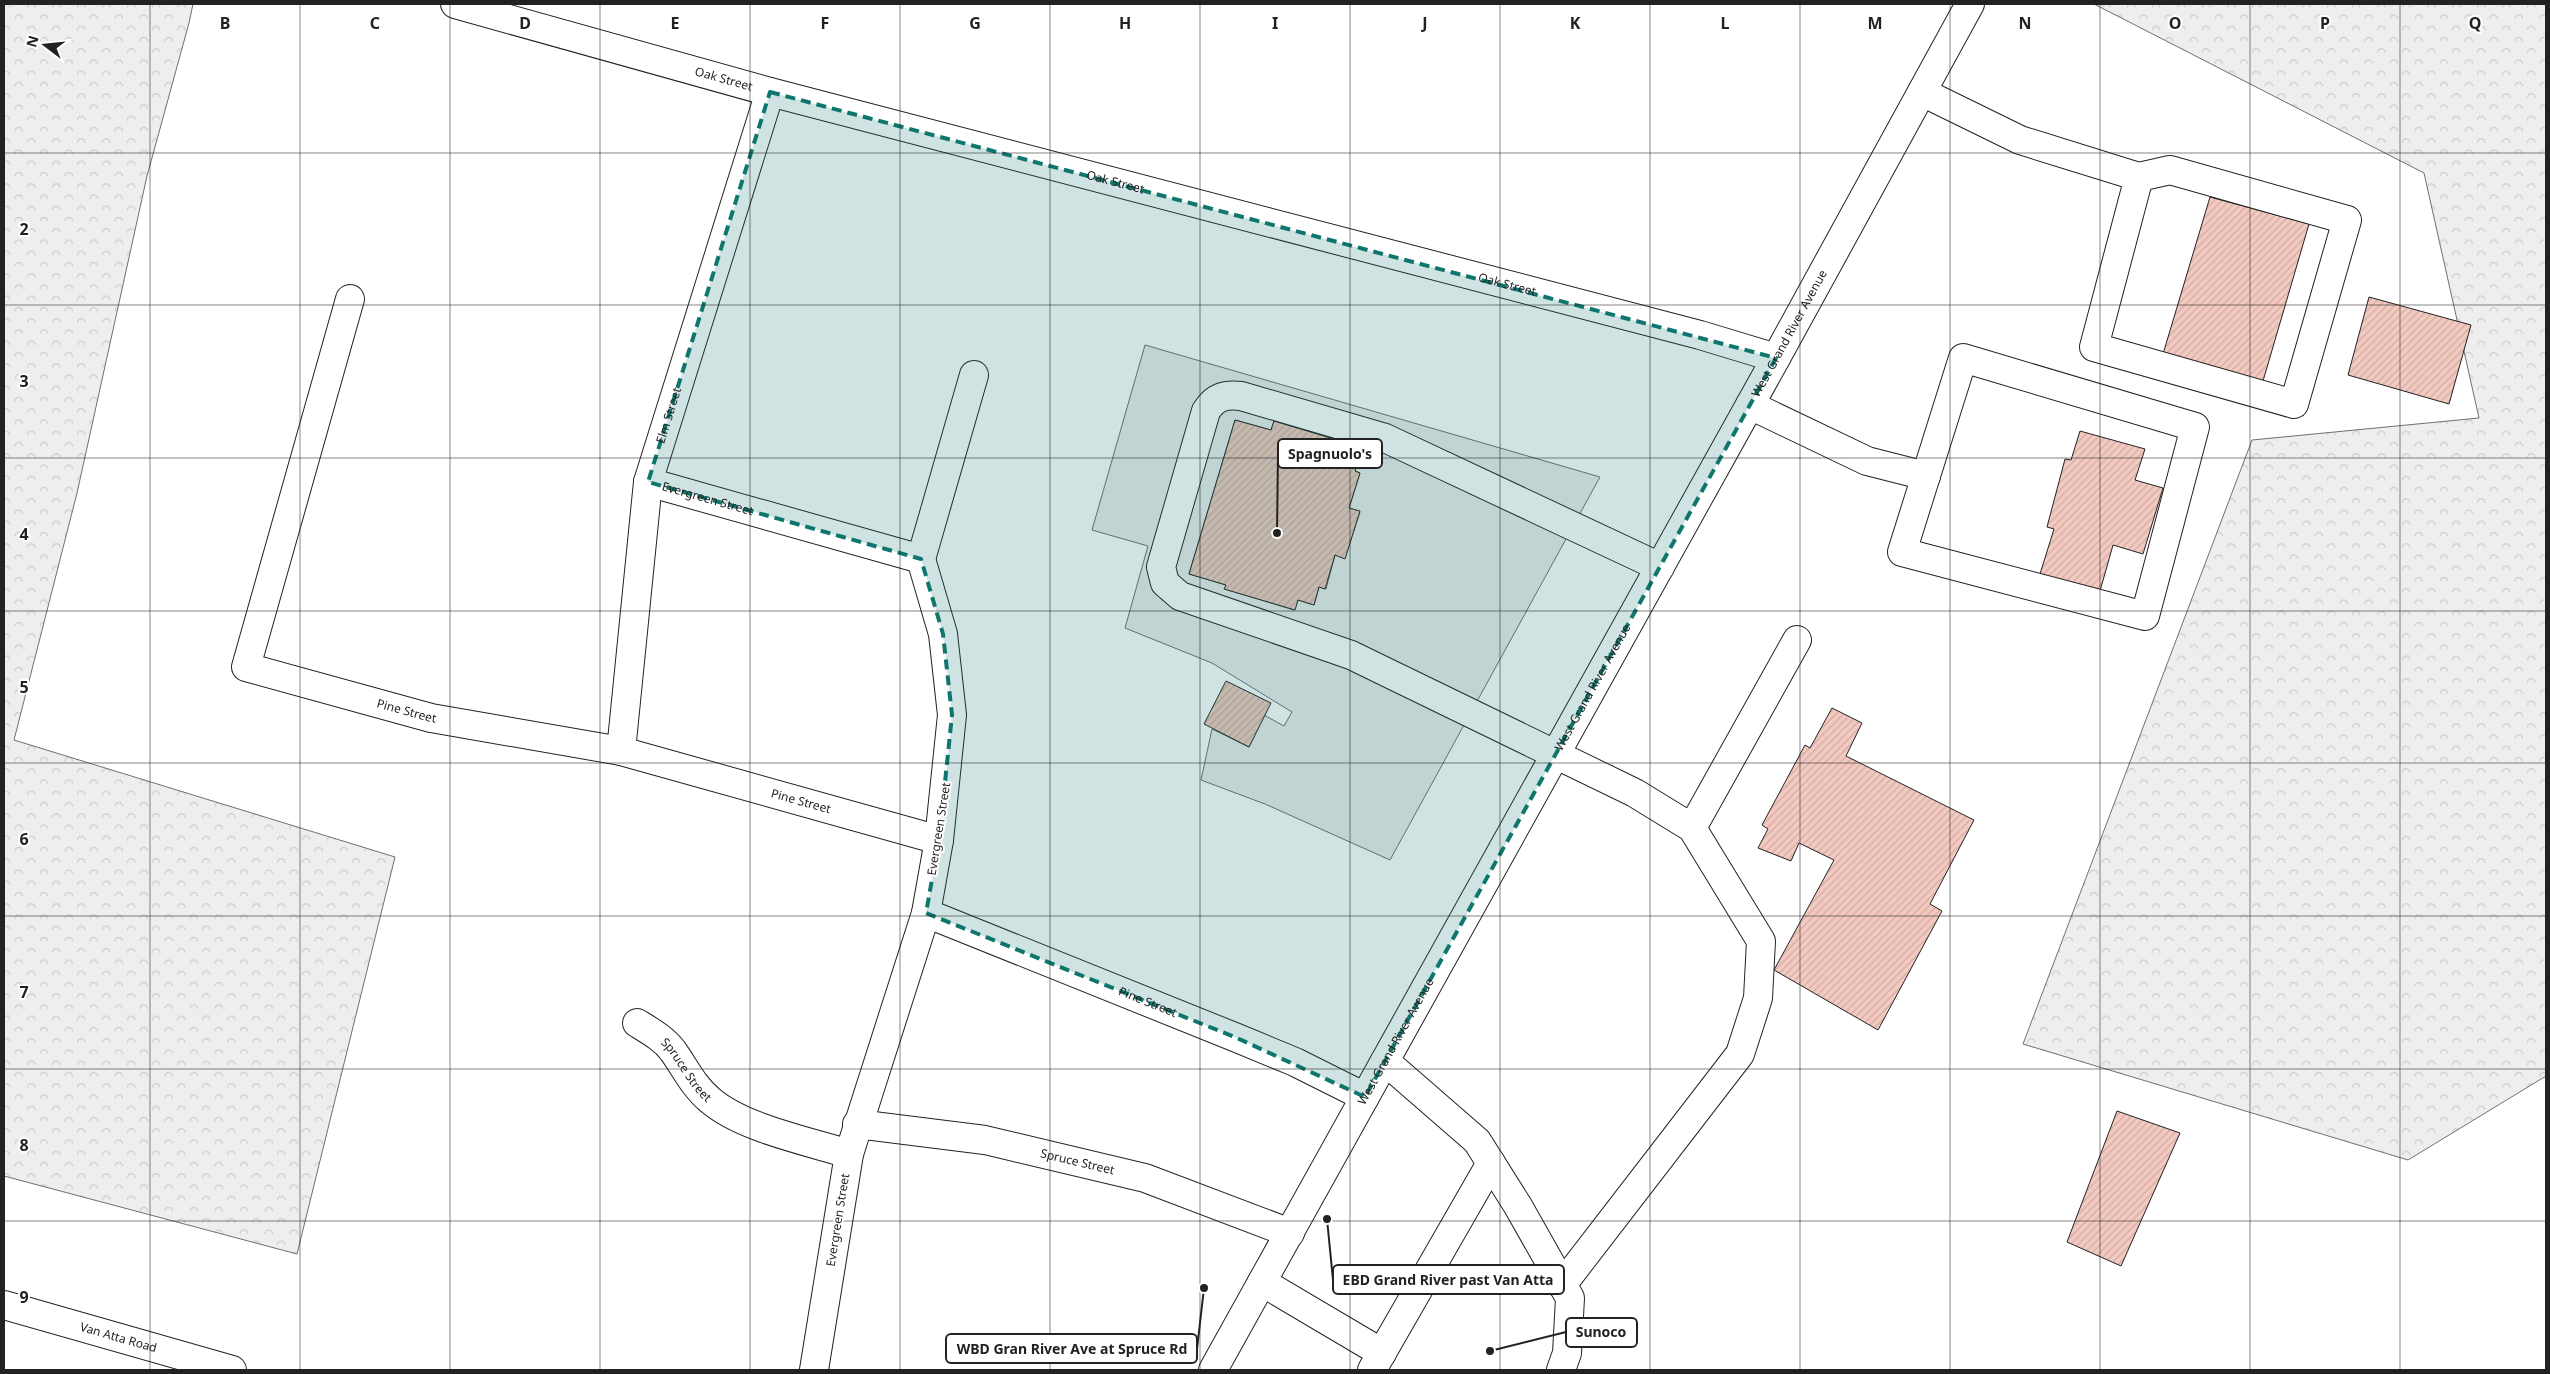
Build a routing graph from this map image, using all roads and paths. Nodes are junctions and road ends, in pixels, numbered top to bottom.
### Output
1 (455, 4) edge
2 (1970, 4) edge
3 (770, 92) junction
4 (1922, 92) junction
5 (2139, 178) junction
6 (350, 299) dead end
7 (1776, 358) junction
8 (974, 375) dead end
9 (1750, 405) junction
10 (1926, 476) junction
11 (648, 482) junction
12 (921, 559) junction
13 (1660, 567) junction
14 (1797, 640) dead end
15 (621, 751) junction
16 (1555, 756) junction
17 (1692, 828) junction
18 (939, 840) junction
19 (926, 914) junction
20 (637, 1023) dead end
21 (1385, 1061) junction
22 (1365, 1097) junction
23 (857, 1124) junction
24 (849, 1154) junction
25 (1492, 1164) junction
26 (1290, 1233) junction
27 (1262, 1282) junction
28 (1562, 1285) junction
29 (4, 1305) edge
30 (1377, 1362) edge
31 (232, 1370) edge
32 (814, 1370) edge
33 (1213, 1370) edge
34 (1561, 1370) edge

1 - 3 street, Oak Street
2 - 4 street, West Grand River Avenue
3 - 7 street, Oak Street
3 - 11 street, Elm Street
4 - 5 street
4 - 7 street, West Grand River Avenue
5 - 5 street
6 - 15 street, Pine Street
7 - 9 street, West Grand River Avenue
8 - 12 street
9 - 10 street
9 - 13 street, West Grand River Avenue
10 - 10 street
11 - 12 street, Evergreen Street
11 - 15 street, Elm Street
12 - 18 street, Evergreen Street
13 - 16 street, West Grand River Avenue
13 - 16 street
14 - 17 street
15 - 18 street, Pine Street
16 - 17 street
16 - 21 street, West Grand River Avenue
17 - 28 street
18 - 19 street, Evergreen Street
19 - 22 street, Pine Street
19 - 23 street, Evergreen Street
20 - 24 street, Spruce Street
21 - 22 street, West Grand River Avenue
21 - 25 street
22 - 26 street, West Grand River Avenue
23 - 24 street, Evergreen Street
23 - 26 street, Spruce Street
24 - 32 street, Evergreen Street
25 - 28 street
25 - 30 street
26 - 27 street, West Grand River Avenue
27 - 30 street
27 - 33 street, West Grand River Avenue
28 - 34 street
29 - 31 street, Van Atta Road

